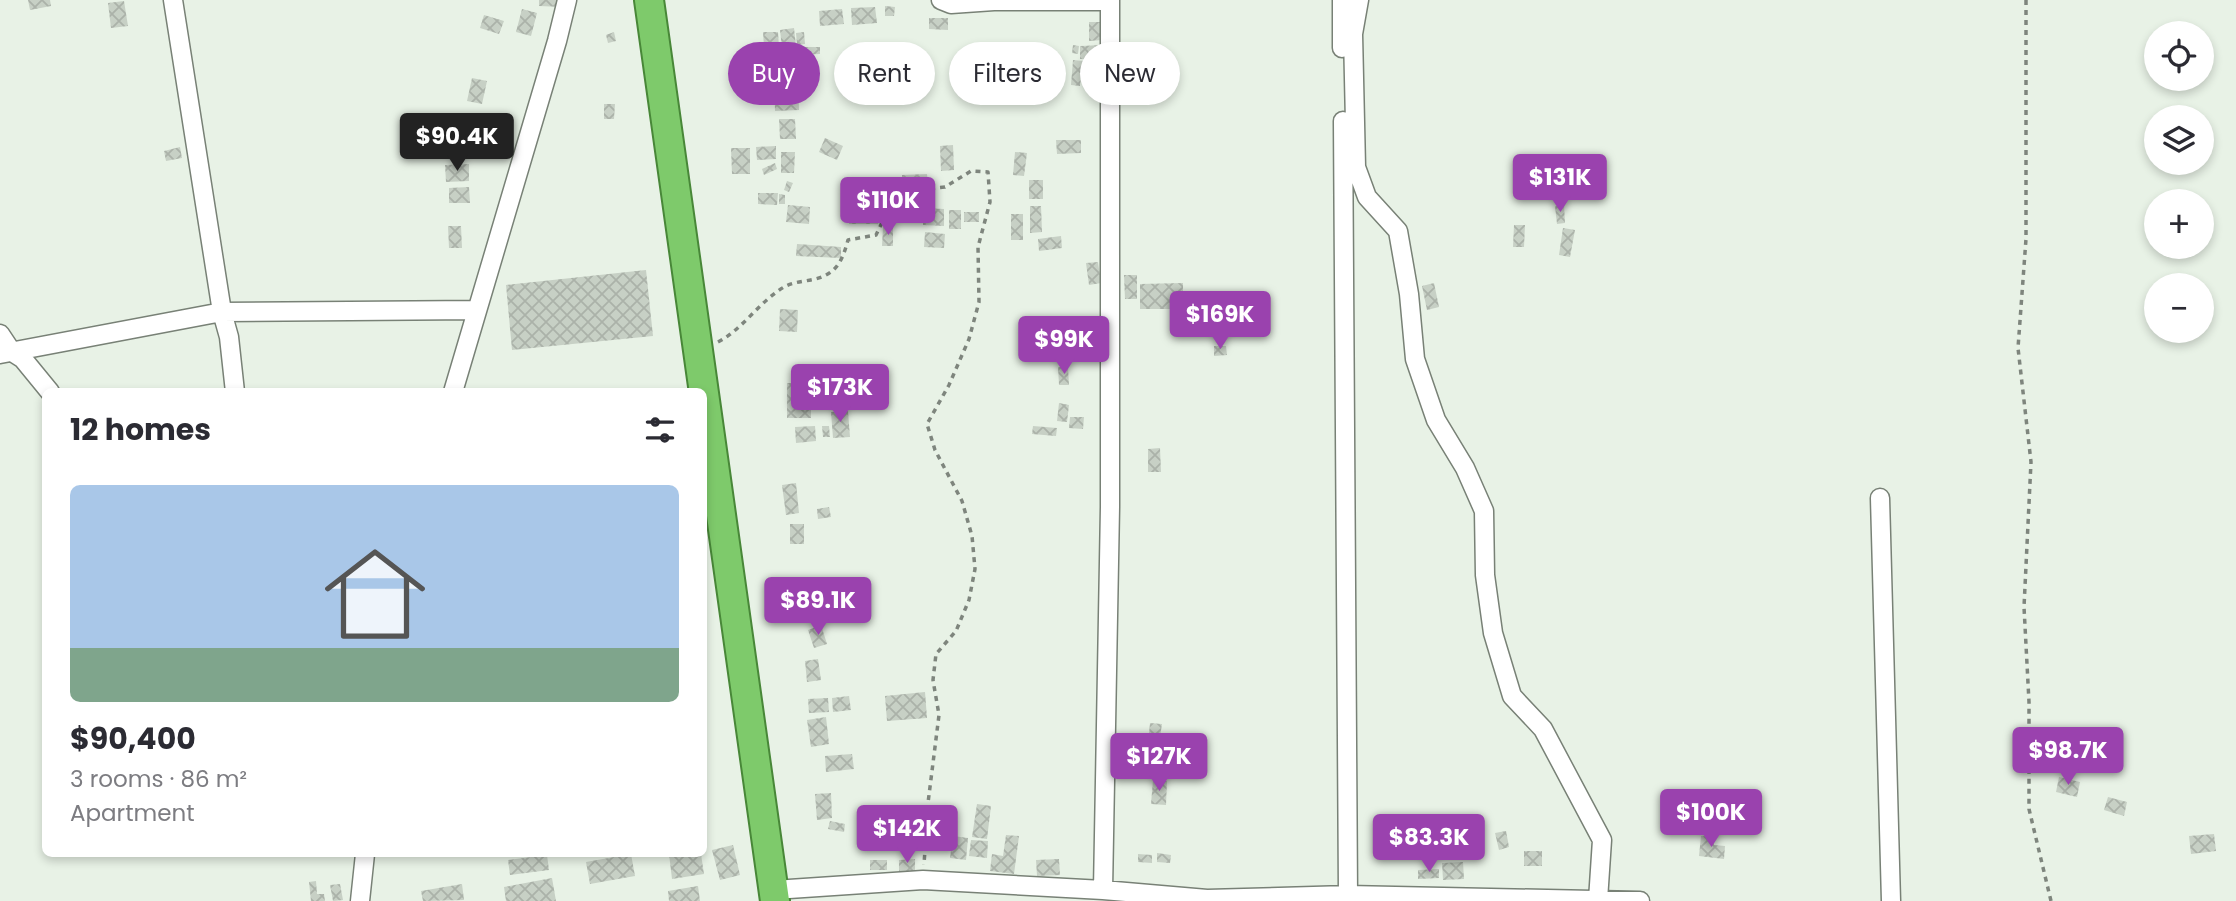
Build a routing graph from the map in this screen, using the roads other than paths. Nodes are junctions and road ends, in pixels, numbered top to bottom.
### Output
1 (173, 0) edge
2 (567, 0) edge
3 (649, 0) edge
4 (656, 0) edge
5 (941, 0) edge
6 (1342, 0) edge
7 (1359, 0) edge
8 (1110, 1) edge
9 (477, 310) junction
10 (222, 312) junction
11 (0, 334) edge
12 (6, 353) edge
13 (47, 388) edge
14 (235, 388) edge
15 (454, 388) edge
16 (705, 388) edge
17 (707, 402) edge
18 (1880, 498) dead end
19 (365, 857) edge
20 (1103, 890) junction
21 (1042, 894) edge
22 (775, 895) edge
23 (1348, 895) junction
24 (1207, 900) edge
25 (1536, 900) edge
26 (1598, 900) edge
27 (360, 901) edge
28 (1640, 901) edge
29 (1891, 901) edge

1 - 10 street
2 - 9 street
3 - 4 street
3 - 16 highway
5 - 8 street
6 - 23 street
7 - 26 street
8 - 20 street
9 - 10 street
9 - 15 street
10 - 12 street
10 - 14 street
11 - 12 street
12 - 13 street
17 - 22 highway
18 - 29 street
19 - 27 street
20 - 21 street
20 - 24 street
21 - 22 street
23 - 24 street
23 - 25 street
25 - 26 street
26 - 28 street

